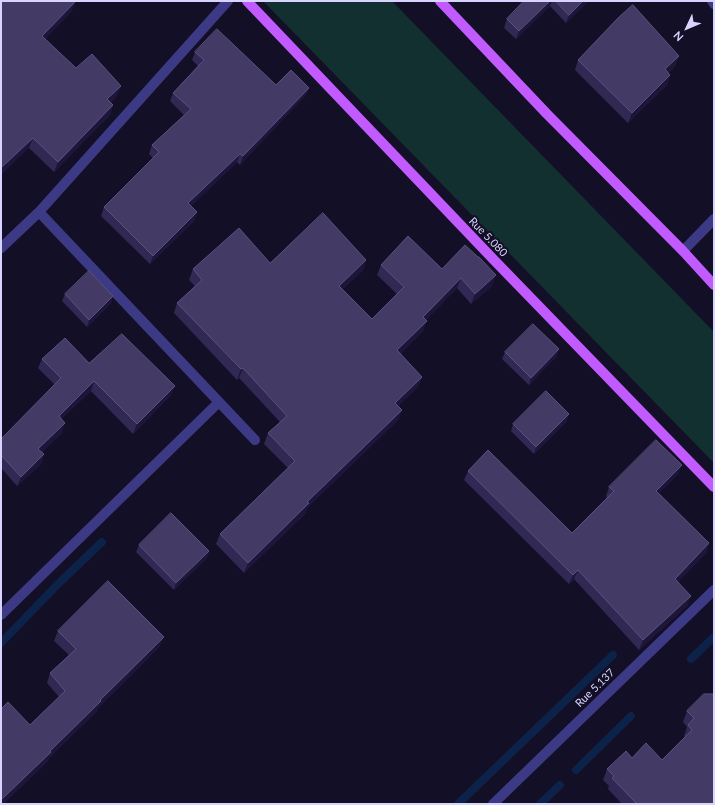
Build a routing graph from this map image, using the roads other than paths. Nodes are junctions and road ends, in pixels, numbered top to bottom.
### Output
1 (228, 1) edge
2 (247, 1) edge
3 (440, 1) edge
4 (712, 1) edge
5 (714, 4) edge
6 (39, 212) junction
7 (714, 219) edge
8 (1, 248) edge
9 (683, 251) junction
10 (714, 284) edge
11 (219, 402) junction
12 (256, 440) dead end
13 (714, 488) edge
14 (714, 590) edge
15 (1, 615) edge
16 (493, 804) edge

1 - 6 street
2 - 13 main road, Rue 5.080
3 - 9 main road
4 - 5 street
6 - 8 street
6 - 11 street
7 - 9 street
9 - 10 main road
11 - 12 street
11 - 15 street
14 - 16 street, Rue 5.137

